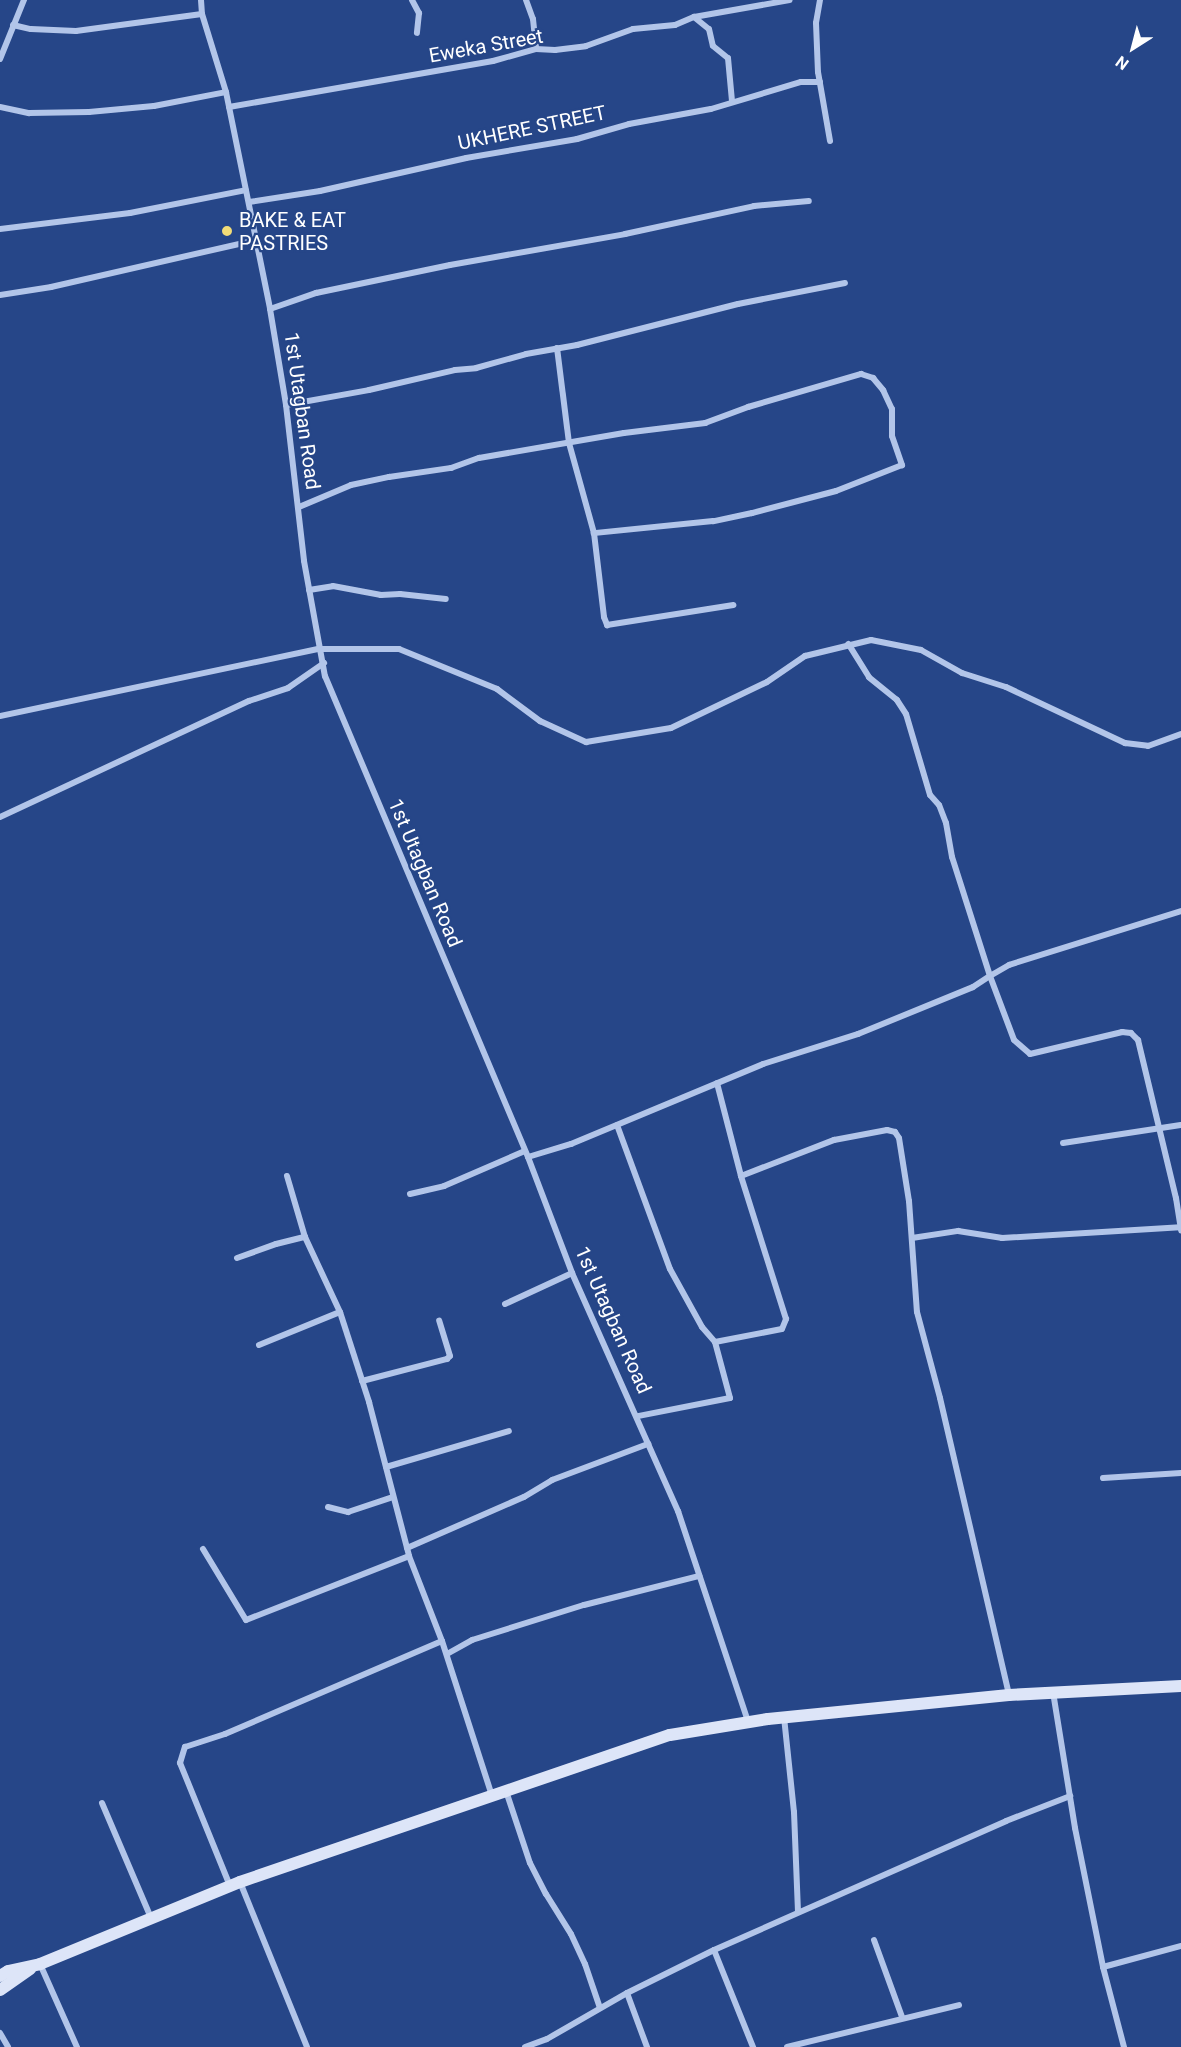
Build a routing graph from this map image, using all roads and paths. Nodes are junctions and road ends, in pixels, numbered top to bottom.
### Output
1 (24, 0) edge
2 (201, 0) edge
3 (412, 0) edge
4 (526, 0) edge
5 (790, 0) edge
6 (820, 0) edge
7 (202, 14) junction
8 (694, 17) junction
9 (13, 26) junction
10 (417, 33) dead end
11 (536, 50) junction
12 (0, 59) edge
13 (820, 82) junction
14 (226, 92) junction
15 (732, 100) junction
16 (229, 106) junction
17 (0, 107) edge
18 (830, 141) dead end
19 (246, 189) junction
20 (809, 201) dead end
21 (249, 202) junction
22 (0, 229) edge
23 (256, 240) junction
24 (845, 283) dead end
25 (0, 295) edge
26 (270, 309) junction
27 (557, 348) junction
28 (286, 405) junction
29 (569, 443) junction
30 (299, 507) junction
31 (594, 533) junction
32 (309, 590) junction
33 (446, 599) dead end
34 (733, 604) dead end
35 (848, 645) junction
36 (319, 649) junction
37 (324, 663) junction
38 (0, 716) edge
39 (1181, 734) edge
40 (0, 817) edge
41 (1181, 911) edge
42 (990, 976) junction
43 (717, 1083) junction
44 (617, 1125) junction
45 (1181, 1125) edge
46 (1160, 1130) junction
47 (1063, 1143) dead end
48 (527, 1154) junction
49 (287, 1176) dead end
50 (741, 1176) junction
51 (410, 1194) dead end
52 (1181, 1229) edge
53 (305, 1238) junction
54 (912, 1238) junction
55 (237, 1258) dead end
56 (572, 1273) junction
57 (505, 1304) dead end
58 (340, 1312) junction
59 (439, 1321) dead end
60 (715, 1342) junction
61 (259, 1345) dead end
62 (363, 1382) junction
63 (638, 1416) junction
64 (509, 1431) dead end
65 (648, 1444) junction
66 (386, 1467) junction
67 (1181, 1473) edge
68 (1103, 1478) dead end
69 (393, 1497) junction
70 (328, 1507) dead end
71 (407, 1548) junction
72 (203, 1549) dead end
73 (409, 1557) junction
74 (699, 1576) junction
75 (442, 1641) junction
76 (447, 1654) junction
77 (1181, 1686) edge
78 (1053, 1692) junction
79 (1009, 1695) junction
80 (784, 1717) junction
81 (748, 1722) junction
82 (506, 1791) junction
83 (492, 1796) junction
84 (1070, 1796) junction
85 (102, 1803) dead end
86 (236, 1884) junction
87 (798, 1912) junction
88 (151, 1918) junction
89 (874, 1940) dead end
90 (1181, 1946) edge
91 (714, 1950) junction
92 (37, 1965) junction
93 (1102, 1967) junction
94 (0, 1976) edge
95 (0, 1990) edge
96 (627, 1993) junction
97 (959, 2005) dead end
98 (600, 2008) junction
99 (902, 2018) junction
100 (0, 2033) edge
101 (547, 2039) junction
102 (8, 2047) edge
103 (77, 2047) edge
104 (308, 2047) edge
105 (525, 2047) edge
106 (550, 2047) edge
107 (647, 2047) edge
108 (753, 2047) edge
109 (787, 2047) edge
110 (1124, 2047) edge

1 - 9 street
2 - 7 street, 1st Utagban Road
3 - 10 street
4 - 11 street
5 - 8 street, Eweka Street
6 - 13 street
7 - 9 street
7 - 14 street, 1st Utagban Road
8 - 11 street, Eweka Street
8 - 15 street
9 - 12 street
11 - 16 street, Eweka Street
13 - 15 street, UKHERE STREET
13 - 18 street
14 - 16 street, 1st Utagban Road
14 - 17 street
15 - 21 street, UKHERE STREET
16 - 19 street, 1st Utagban Road
19 - 21 street, 1st Utagban Road
19 - 22 street
20 - 26 street
21 - 23 street, 1st Utagban Road
23 - 25 street
23 - 26 street, 1st Utagban Road
24 - 27 street
26 - 28 street, 1st Utagban Road
27 - 28 street
27 - 29 street
28 - 30 street, 1st Utagban Road
29 - 30 street
29 - 31 street
29 - 31 street
30 - 32 street, 1st Utagban Road
31 - 34 street
32 - 33 street
32 - 36 street, 1st Utagban Road
35 - 36 street
35 - 39 street
35 - 42 street
36 - 37 street, 1st Utagban Road
36 - 38 street
37 - 40 street
37 - 48 street, 1st Utagban Road
41 - 42 street
42 - 43 street
42 - 46 street
43 - 44 street
43 - 50 street
44 - 48 street
44 - 60 street
45 - 46 street
46 - 47 street
46 - 52 street
48 - 51 street
48 - 56 street, 1st Utagban Road
49 - 53 street
50 - 54 street
50 - 60 street
52 - 54 street
53 - 55 street
53 - 58 street
54 - 79 street
56 - 57 street
56 - 63 street, 1st Utagban Road
58 - 61 street
58 - 62 street
59 - 62 street
60 - 63 street
62 - 66 street
63 - 65 street, 1st Utagban Road
64 - 66 street
65 - 71 street
65 - 74 street, 1st Utagban Road
66 - 69 street
67 - 68 street
69 - 70 street
69 - 71 street
71 - 73 street
72 - 73 street
73 - 75 street
74 - 76 street
74 - 81 street, 1st Utagban Road
75 - 76 street
75 - 86 street
76 - 83 street
77 - 78 main road
78 - 79 main road
78 - 84 street
79 - 80 main road
80 - 81 main road
80 - 87 street
81 - 82 main road
82 - 83 main road
82 - 98 street
83 - 86 main road
84 - 87 street
84 - 93 street
85 - 88 street
86 - 88 main road
86 - 104 street
87 - 91 street
88 - 92 main road
89 - 99 street
90 - 93 street
91 - 96 street
91 - 108 street
92 - 94 main road
92 - 95 main road
92 - 103 street
93 - 110 street
96 - 98 street
96 - 107 street
97 - 99 street
98 - 101 street
99 - 109 street
100 - 102 street
101 - 105 street
101 - 106 street

